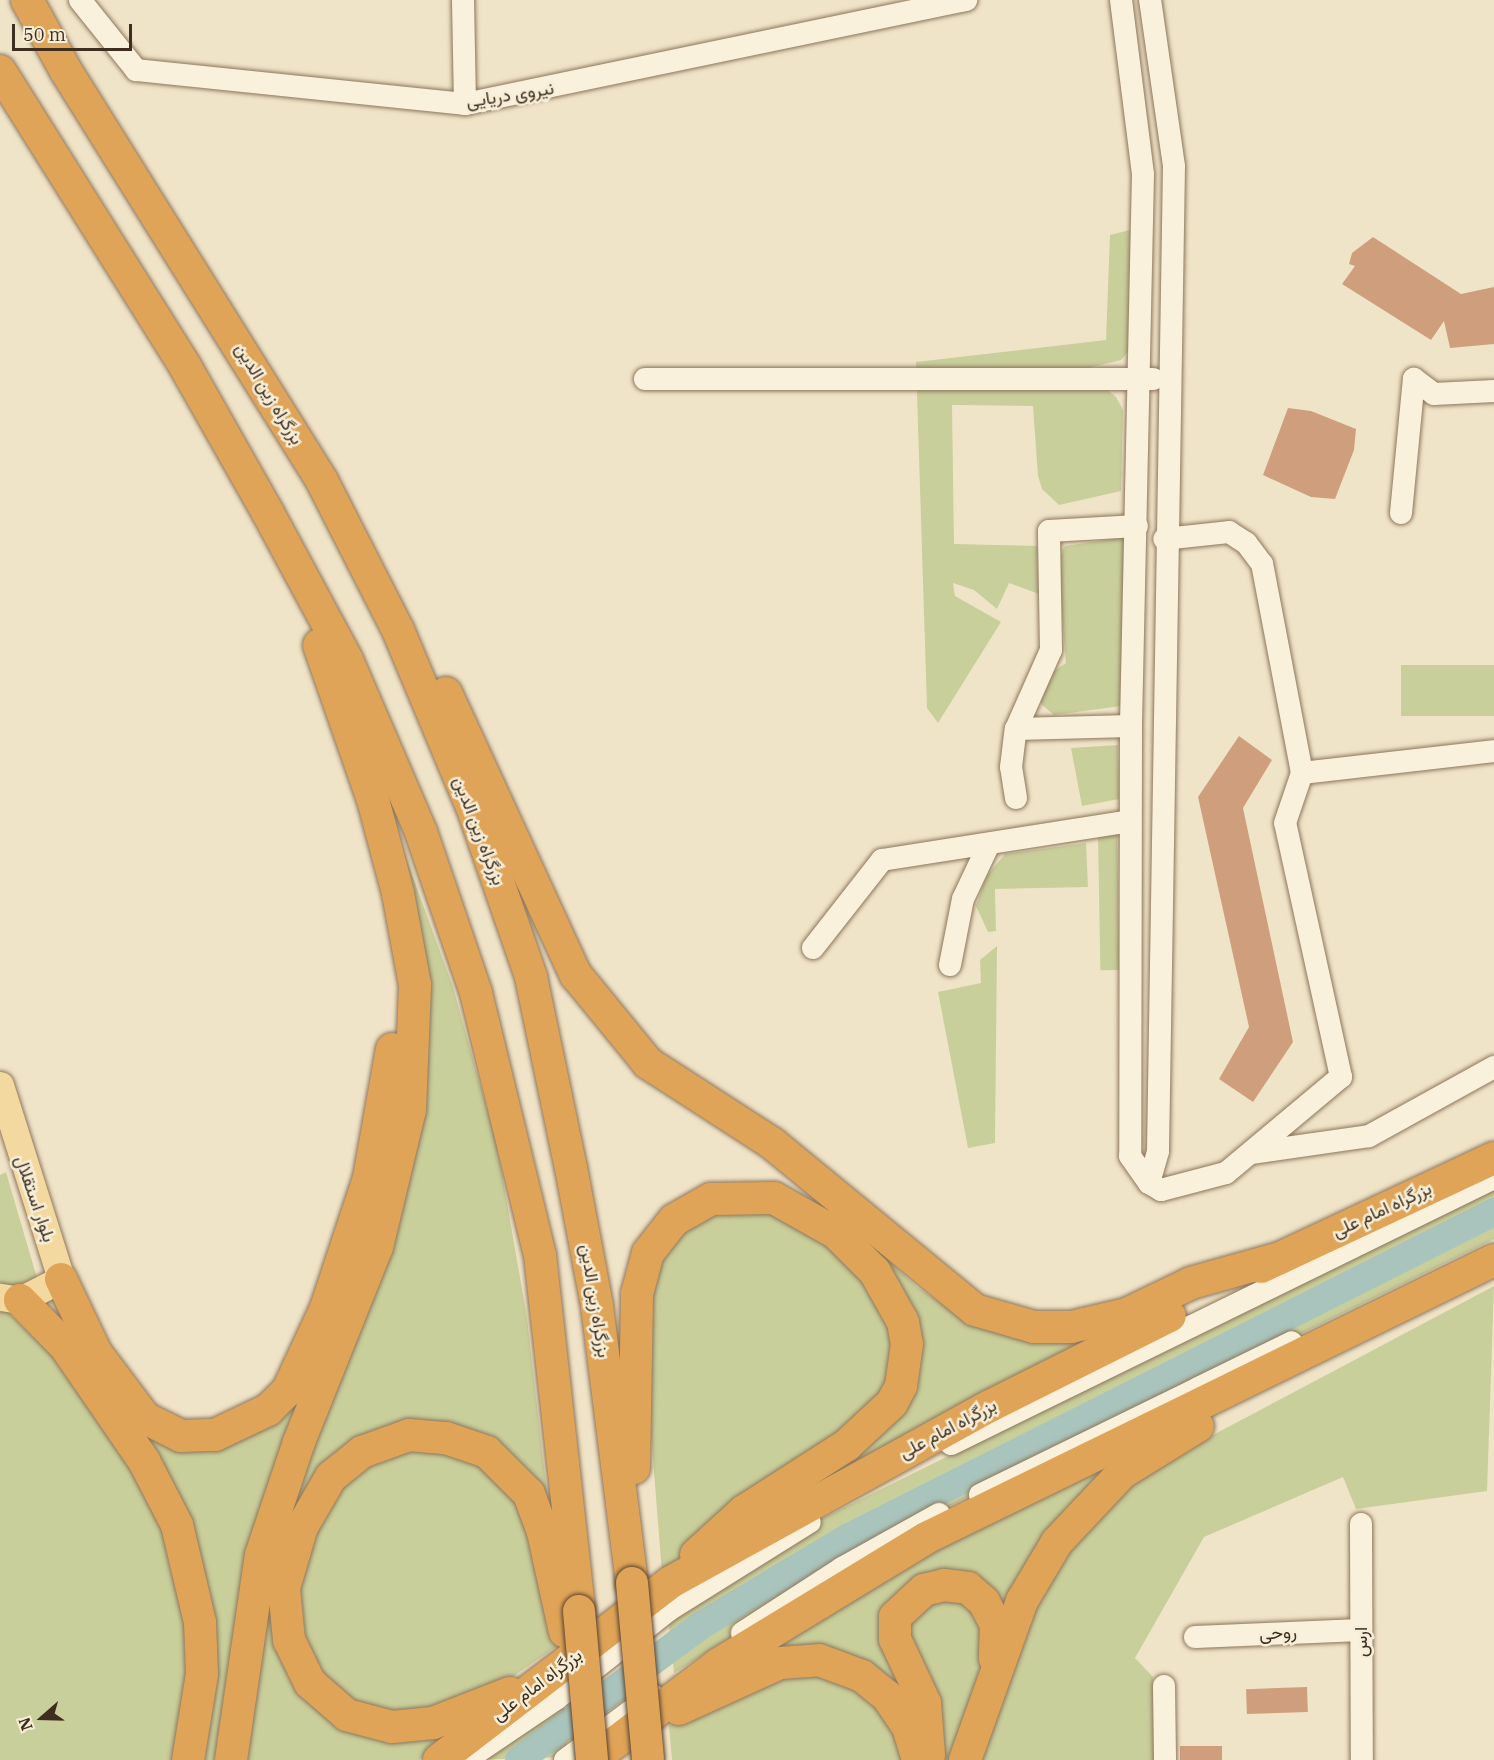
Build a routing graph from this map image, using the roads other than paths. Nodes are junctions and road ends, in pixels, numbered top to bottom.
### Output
1 (27, 0) edge
2 (80, 0) edge
3 (464, 0) edge
4 (966, 0) edge
5 (1121, 0) edge
6 (1150, 0) edge
7 (0, 71) edge
8 (465, 104) junction
9 (1174, 166) junction
10 (1143, 174) junction
11 (645, 379) dead end
12 (1140, 379) junction
13 (1167, 379) junction
14 (1494, 392) edge
15 (1401, 513) dead end
16 (1137, 526) junction
17 (281, 538) junction
18 (1164, 539) junction
19 (390, 615) junction
20 (1163, 628) junction
21 (1134, 629) junction
22 (1131, 726) junction
23 (1016, 729) junction
24 (1494, 751) edge
25 (1302, 773) junction
26 (1016, 798) dead end
27 (1130, 821) junction
28 (989, 844) junction
29 (402, 916) junction
30 (813, 948) dead end
31 (950, 965) dead end
32 (1494, 1067) edge
33 (0, 1085) edge
34 (6, 1151) edge
35 (1251, 1153) junction
36 (1494, 1158) edge
37 (1494, 1178) edge
38 (1149, 1183) junction
39 (1494, 1244) edge
40 (1280, 1258) junction
41 (1494, 1260) edge
42 (32, 1290) edge
43 (1375, 1314) junction
44 (1361, 1524) dead end
45 (670, 1582) junction
46 (632, 1583) junction
47 (572, 1622) junction
48 (1361, 1630) junction
49 (1196, 1637) dead end
50 (995, 1670) junction
51 (547, 1678) junction
52 (1164, 1686) dead end
53 (636, 1725) junction
54 (649, 1759) edge
55 (188, 1760) edge
56 (231, 1760) edge
57 (439, 1760) edge
58 (466, 1760) edge
59 (565, 1760) edge
60 (592, 1760) edge
61 (918, 1760) edge
62 (929, 1760) edge
63 (965, 1760) edge
64 (1165, 1760) edge
65 (1362, 1760) edge

1 - 19 highway, بزرگراه زین الدین
2 - 8 street, نیروی دریایی
3 - 8 street
4 - 8 street, نیروی دریایی
5 - 10 street
6 - 9 street
7 - 17 highway
9 - 10 street
9 - 13 street
10 - 12 street
11 - 12 street
12 - 13 street
12 - 16 street
13 - 18 street
14 - 15 street
16 - 21 street
16 - 23 street
17 - 29 highway
17 - 47 highway
18 - 20 street
18 - 25 street
19 - 40 highway
19 - 46 highway, بزرگراه زین الدین
20 - 21 street
20 - 38 street
21 - 22 street
22 - 23 street
22 - 27 street
23 - 26 street
24 - 25 street
25 - 35 street
27 - 28 street
27 - 38 street
28 - 30 street
28 - 31 street
29 - 42 highway
29 - 56 highway
32 - 35 street
33 - 34 main road, بلوار استقلال
34 - 42 main road, بلوار استقلال
35 - 38 street
36 - 40 highway, بزرگراه امام علی
37 - 58 street
39 - 59 street
40 - 45 highway, بزرگراه امام علی
41 - 43 highway
42 - 55 highway
43 - 50 highway
43 - 53 highway
44 - 48 street, ارس
45 - 46 highway
45 - 51 highway, بزرگراه امام علی
46 - 54 highway, بزرگراه زین الدین, bridge
47 - 51 highway
47 - 60 highway, bridge
48 - 49 street, روحی
48 - 65 street, ارس
50 - 62 highway
50 - 63 highway
51 - 57 highway, بزرگراه امام علی
52 - 64 street
53 - 60 highway
53 - 61 highway

